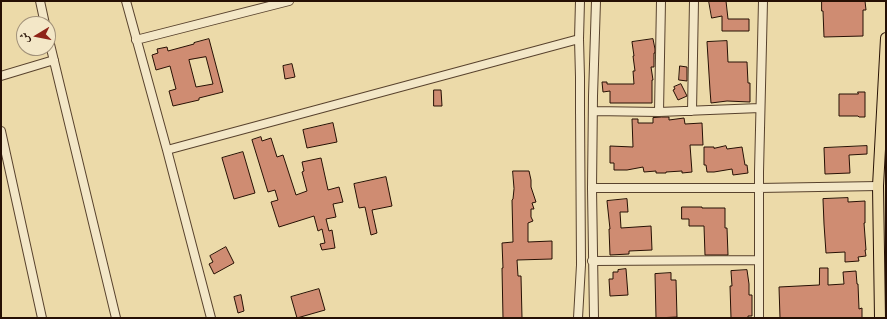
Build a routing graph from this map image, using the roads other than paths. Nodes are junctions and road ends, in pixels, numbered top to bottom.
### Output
1 (40, 1) edge
2 (126, 1) edge
3 (289, 1) edge
4 (580, 1) edge
5 (596, 1) edge
6 (661, 1) edge
7 (694, 1) edge
8 (763, 1) edge
9 (43, 16) edge
10 (886, 38) edge
11 (579, 39) junction
12 (136, 40) junction
13 (53, 56) edge
14 (54, 60) junction
15 (1, 76) edge
16 (760, 108) junction
17 (593, 111) junction
18 (692, 111) junction
19 (659, 112) junction
20 (1, 131) edge
21 (167, 150) junction
22 (878, 186) junction
23 (592, 188) junction
24 (759, 188) junction
25 (879, 257) junction
26 (759, 260) junction
27 (592, 261) junction
28 (42, 318) edge
29 (116, 318) edge
30 (211, 318) edge
31 (578, 318) edge
32 (594, 318) edge
33 (759, 318) edge
34 (875, 318) edge
35 (880, 318) edge

1 - 9 street
2 - 12 street
3 - 12 street
4 - 11 street
5 - 17 street
6 - 19 street
7 - 18 street
8 - 16 street
10 - 22 main road
11 - 21 street
11 - 31 street
12 - 21 street
13 - 14 street
14 - 15 street
14 - 29 street
16 - 18 street
16 - 24 street
17 - 19 street
17 - 23 street
18 - 19 street
20 - 28 street
21 - 30 street
22 - 24 street
22 - 25 main road
23 - 24 street
23 - 27 street
24 - 26 street
25 - 34 main road
25 - 35 main road
26 - 27 street
26 - 33 street
27 - 32 street

